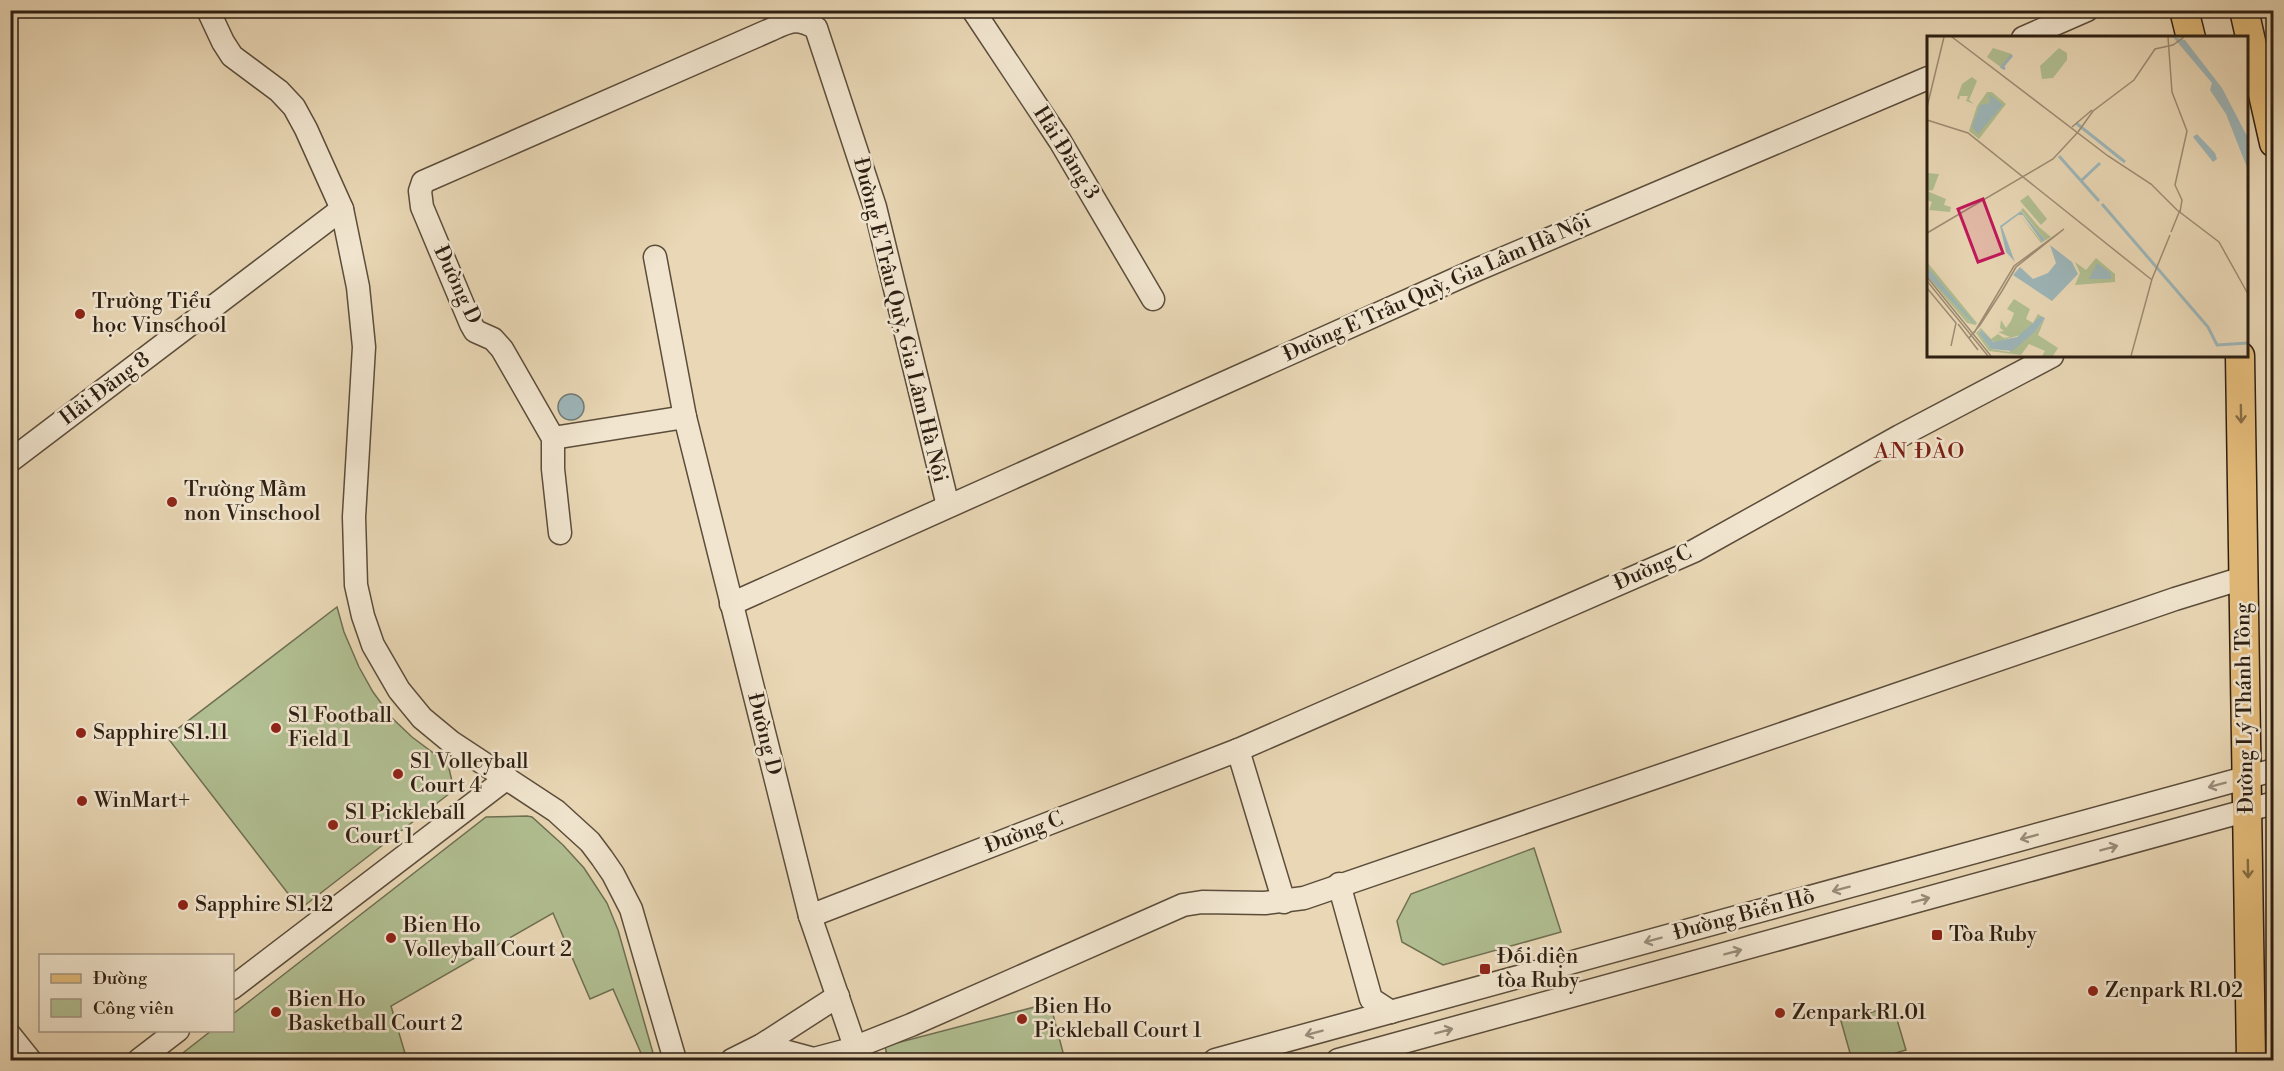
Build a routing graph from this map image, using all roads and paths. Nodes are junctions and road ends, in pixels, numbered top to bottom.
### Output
1 (208, 10) edge
2 (973, 10) edge
3 (2087, 10) edge
4 (2184, 10) edge
5 (2244, 10) edge
6 (2028, 36) edge
7 (2190, 36) edge
8 (1927, 79) edge
9 (2274, 143) edge
10 (423, 183) joint
11 (342, 209) junction
12 (655, 257) dead end
13 (1153, 299) dead end
14 (2050, 357) edge
15 (2240, 357) edge
16 (685, 417) junction
17 (553, 438) junction
18 (10, 461) edge
19 (948, 506) junction
20 (560, 533) dead end
21 (2243, 578) junction
22 (731, 604) junction
23 (1238, 750) junction
24 (2274, 770) edge
25 (2246, 777) junction
26 (507, 778) junction
27 (2260, 807) edge
28 (1339, 884) junction
29 (1284, 902) junction
30 (810, 916) junction
31 (234, 986) edge
32 (838, 996) junction
33 (1371, 999) junction
34 (1391, 1012) junction
35 (1359, 1021) junction
36 (175, 1032) edge
37 (10, 1035) edge
38 (762, 1045) junction
39 (855, 1047) junction
40 (1402, 1052) edge
41 (1368, 1056) edge
42 (30, 1060) edge
43 (138, 1060) edge
44 (675, 1060) edge
45 (732, 1060) edge
46 (1215, 1060) edge
47 (1338, 1060) edge
48 (2251, 1060) edge

1 - 11 street
2 - 13 street, Hải Đăng 3
3 - 6 street
4 - 7 main road
5 - 9 main road
8 - 19 street, Đường E Trâu Quỳ, Gia Lâm Hà Nội
10 - 17 street, Đường D
10 - 19 street, Đường E Trâu Quỳ, Gia Lâm Hà Nội
11 - 18 street, Hải Đăng 8
11 - 26 street
12 - 16 street, Đường D
14 - 23 street, Đường C
15 -> 21 main road, Đường Lý Thánh Tông
16 - 17 street
16 - 22 street, Đường D
17 - 20 street, Đường D
19 - 22 street, Đường E Trâu Quỳ, Gia Lâm Hà Nội
21 - 25 main road, Đường Lý Thánh Tông
21 - 28 street
22 - 30 street, Đường D
23 - 29 street
23 - 30 street, Đường C
24 - 25 street, Đường Biển Hồ
25 - 27 main road, Đường Lý Thánh Tông
25 -> 34 street, Đường Biển Hồ
26 - 31 street
26 - 44 street
40 -> 27 street, Đường Biển Hồ
27 -> 48 main road, Đường Lý Thánh Tông
28 - 29 street
28 - 33 street
29 - 39 street
30 - 32 street, Đường D
32 - 38 street
32 - 39 street, Đường D
33 - 34 street
33 - 35 street
34 - 35 street, Đường Biển Hồ
34 - 40 street
35 - 41 street
35 -> 46 street, Đường Biển Hồ
36 - 43 street
37 - 42 street
38 - 39 street
38 - 45 street
40 - 41 street, Đường Biển Hồ
41 - 47 street, Đường Biển Hồ

